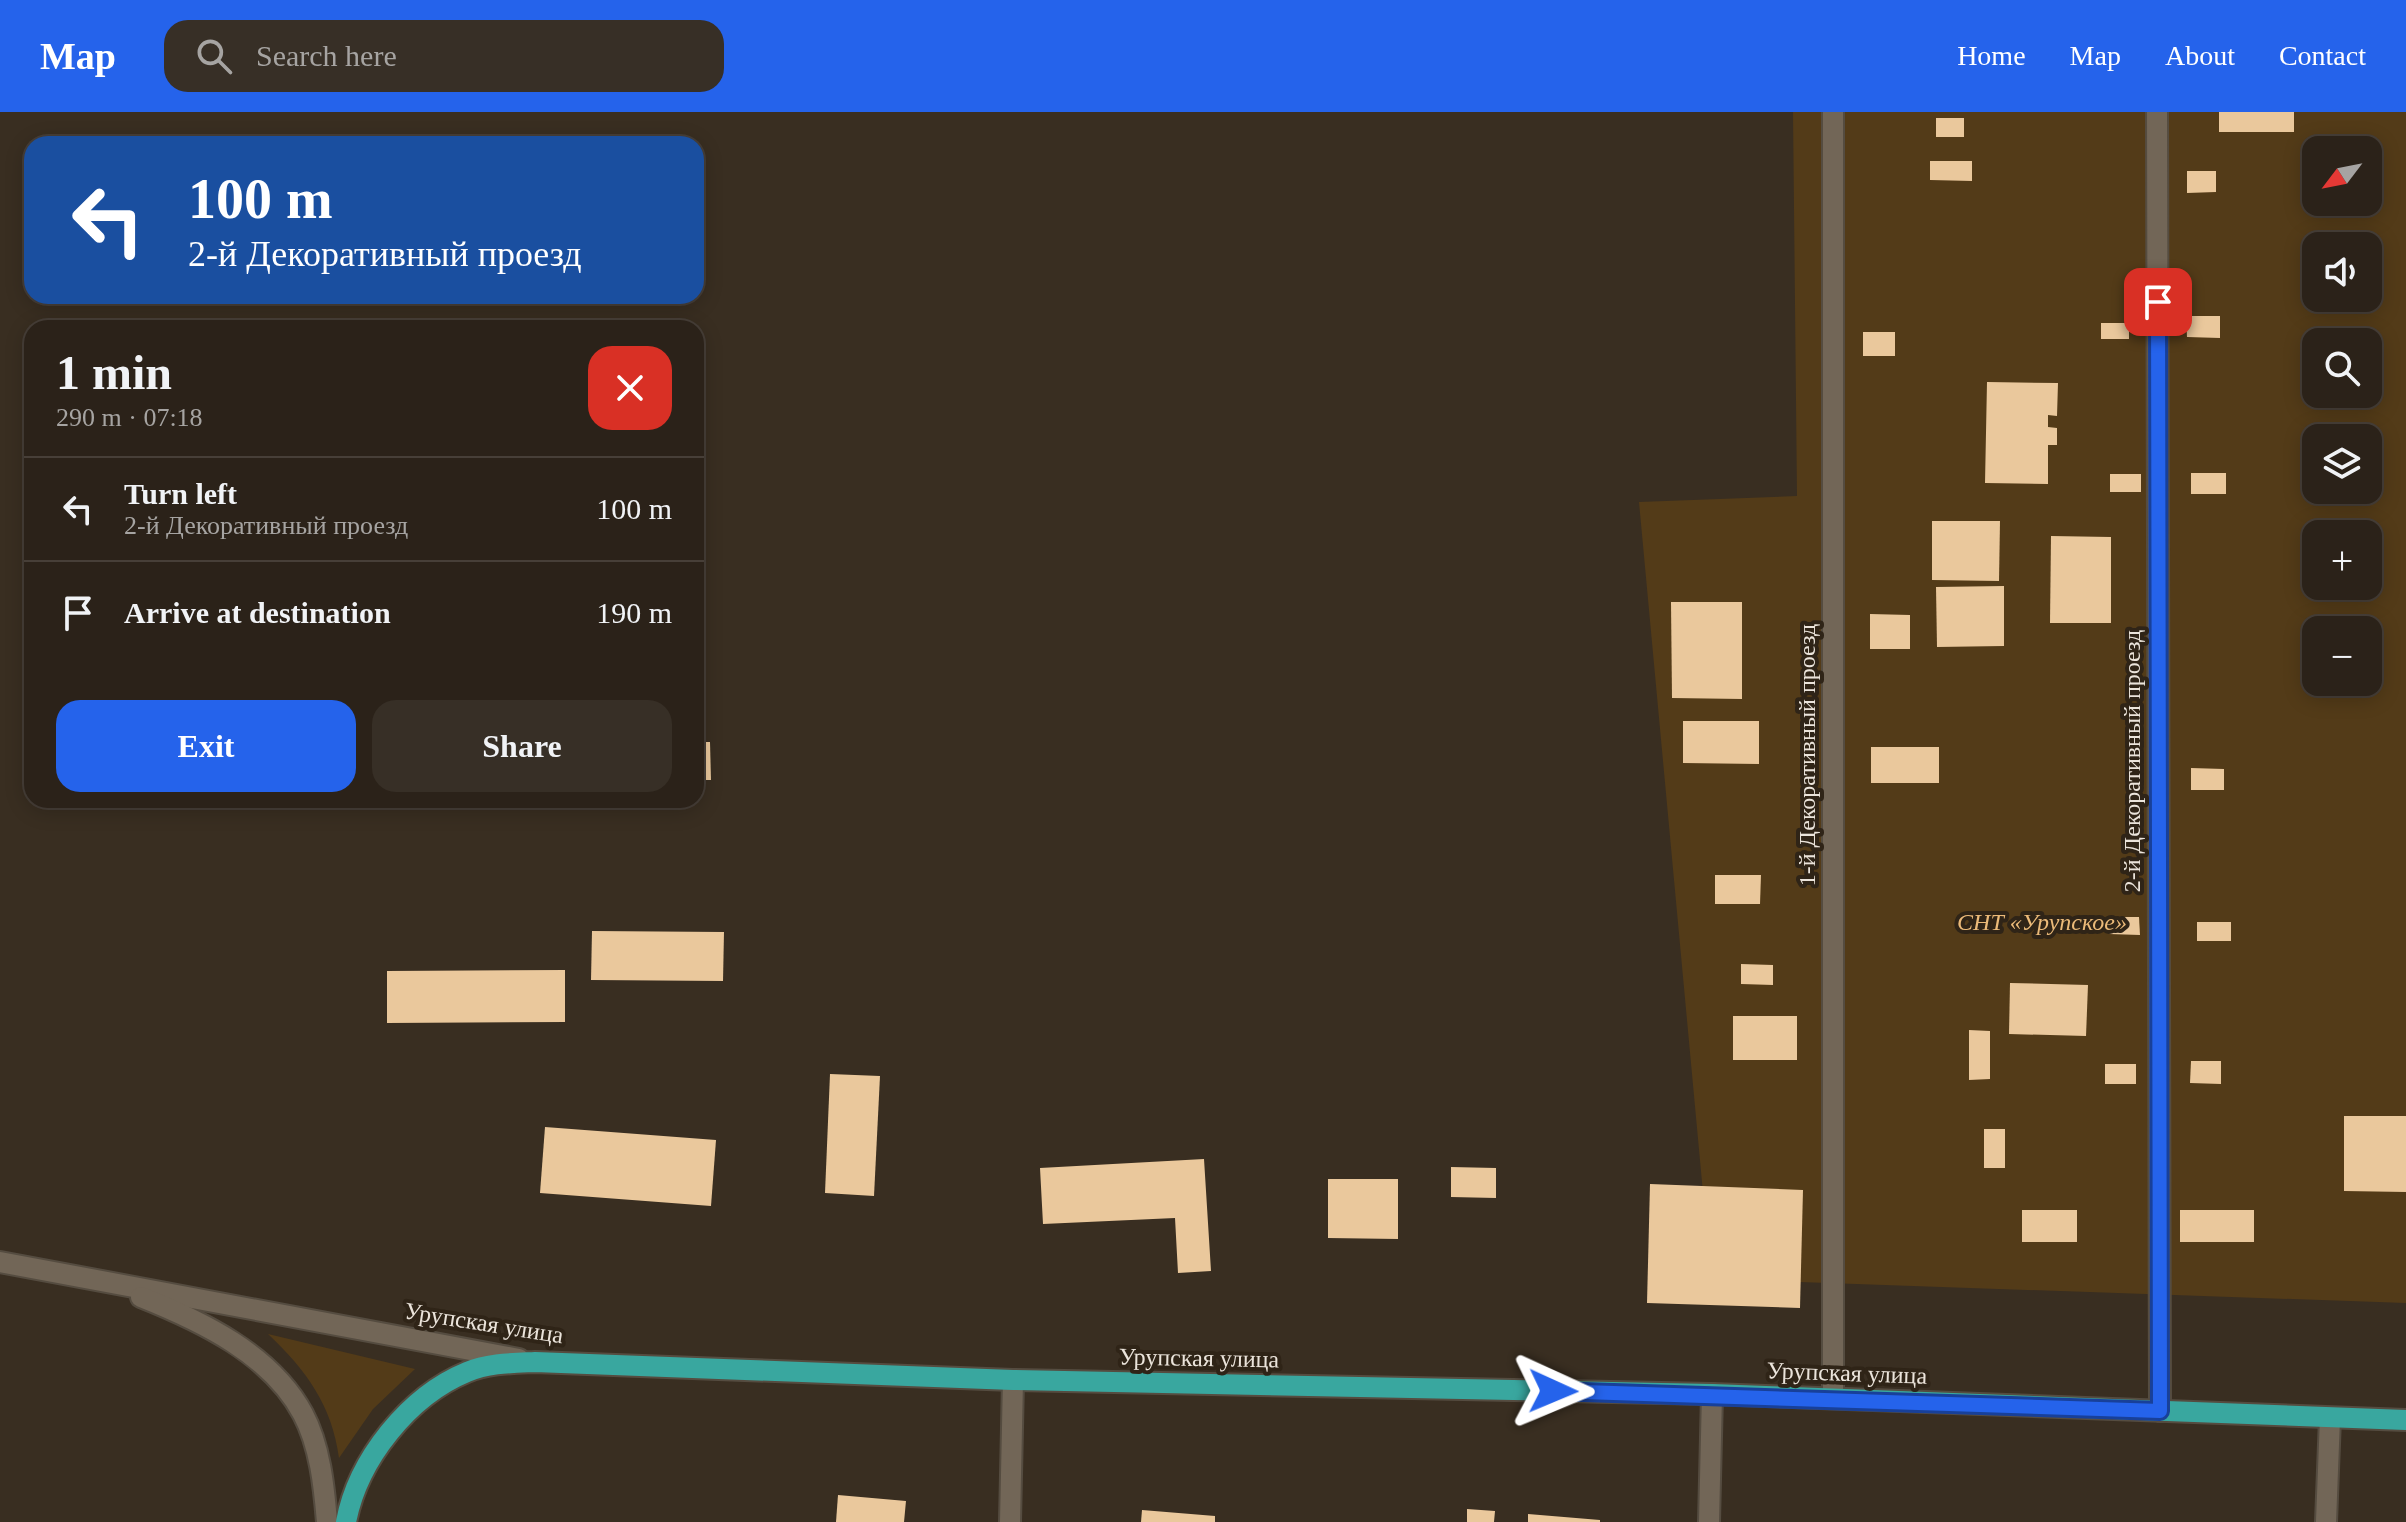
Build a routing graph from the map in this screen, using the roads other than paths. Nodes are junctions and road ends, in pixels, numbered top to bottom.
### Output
1 (1833, 112) edge
2 (2157, 112) edge
3 (0, 1262) edge
4 (100, 1280) junction
5 (535, 1362) junction
6 (1013, 1380) junction
7 (1712, 1394) junction
8 (1833, 1398) junction
9 (2160, 1411) junction
10 (2330, 1418) junction
11 (2406, 1420) edge
12 (327, 1522) edge
13 (346, 1522) edge
14 (1010, 1522) edge
15 (1709, 1522) edge
16 (2326, 1522) edge

1 - 8 street, 1-й Декоративный проезд
2 - 9 street, 2-й Декоративный проезд
3 - 4 street, Урупская улица
4 - 5 street, Урупская улица
4 - 12 street
5 - 6 main road, Урупская улица
5 - 13 main road
6 - 7 main road, Урупская улица
6 - 14 street
7 - 8 main road, Урупская улица
7 - 15 street
8 - 9 main road, Урупская улица
9 - 10 main road, Урупская улица
10 - 11 main road, Урупская улица
10 - 16 street

